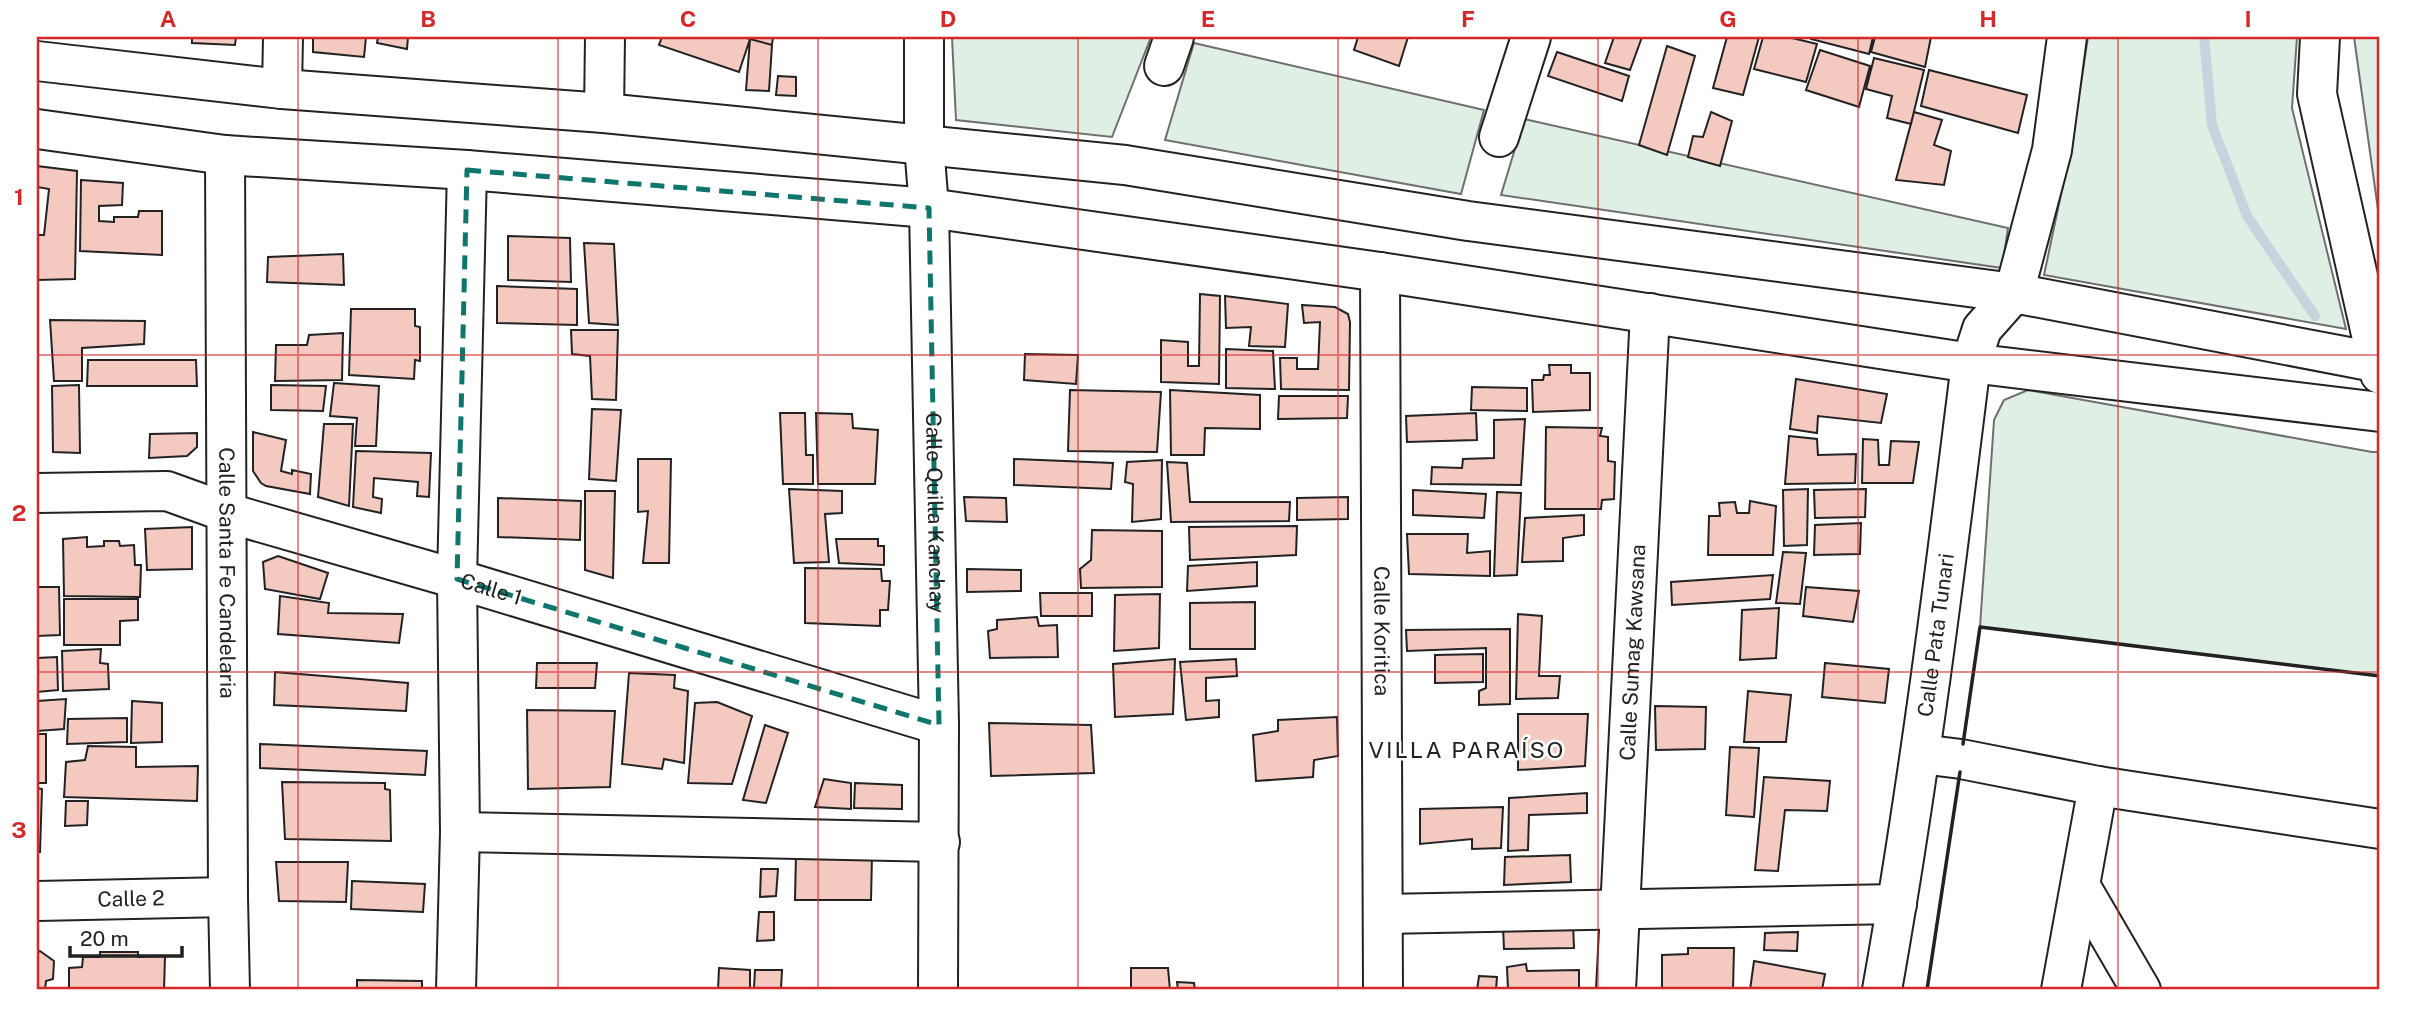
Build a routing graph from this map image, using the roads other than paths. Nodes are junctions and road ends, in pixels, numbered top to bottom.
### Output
1 (283, 37) edge
2 (604, 37) edge
3 (924, 37) edge
4 (1531, 37) edge
5 (2067, 37) edge
6 (2320, 37) edge
7 (37, 61) edge
8 (282, 89) junction
9 (604, 113) junction
10 (37, 129) edge
11 (1499, 137) dead end
12 (924, 145) junction
13 (225, 155) junction
14 (467, 170) junction
15 (929, 208) junction
16 (1380, 272) junction
17 (2014, 293) junction
18 (1650, 313) junction
19 (1971, 363) junction
20 (2379, 366) edge
21 (2380, 412) edge
22 (37, 493) edge
23 (228, 513) junction
24 (457, 579) junction
25 (939, 725) junction
26 (1921, 754) junction
27 (2098, 786) junction
28 (2380, 829) edge
29 (460, 832) junction
30 (940, 842) junction
31 (2081, 887) junction
32 (228, 897) junction
33 (37, 901) edge
34 (1897, 904) junction
35 (1620, 909) junction
36 (1383, 914) junction
37 (230, 990) edge
38 (456, 990) edge
39 (938, 990) edge
40 (1382, 990) edge
41 (1616, 990) edge
42 (1882, 990) edge
43 (2061, 990) edge
44 (2141, 990) edge

1 - 8 street
2 - 9 street
3 - 12 street, Calle Quilla Kanchay
4 - 11 street
5 - 17 street
6 - 20 street
7 - 8 street
8 - 9 street
9 - 12 street
10 - 13 street
12 - 15 street, Calle Quilla Kanchay
12 - 17 street
13 - 14 street
13 - 23 street, Calle Santa Fe Candelaria
14 - 15 street
14 - 24 street
15 - 16 street
15 - 25 street, Calle Quilla Kanchay
16 - 18 street
16 - 36 street, Calle Koritica
17 - 19 street, Calle Pata Tunari
17 - 20 street
18 - 19 street
18 - 35 street, Calle Sumag Kawsana
19 - 21 street
19 - 26 street, Calle Pata Tunari
22 - 23 street, Calle 1
23 - 24 street, Calle 1
23 - 32 street, Calle Santa Fe Candelaria
24 - 25 street, Calle 1
24 - 29 street
25 - 30 street, Calle Quilla Kanchay
26 - 27 street
26 - 34 street, Calle Pata Tunari
27 - 28 street
27 - 31 street
29 - 30 street
29 - 38 street
30 - 39 street, Calle Quilla Kanchay
31 - 43 street
31 - 44 street
32 - 33 street, Calle 2
32 - 37 street, Calle Santa Fe Candelaria
34 - 35 street
34 - 42 street, Calle Pata Tunari
35 - 36 street
35 - 41 street, Calle Sumag Kawsana
36 - 40 street, Calle Koritica

